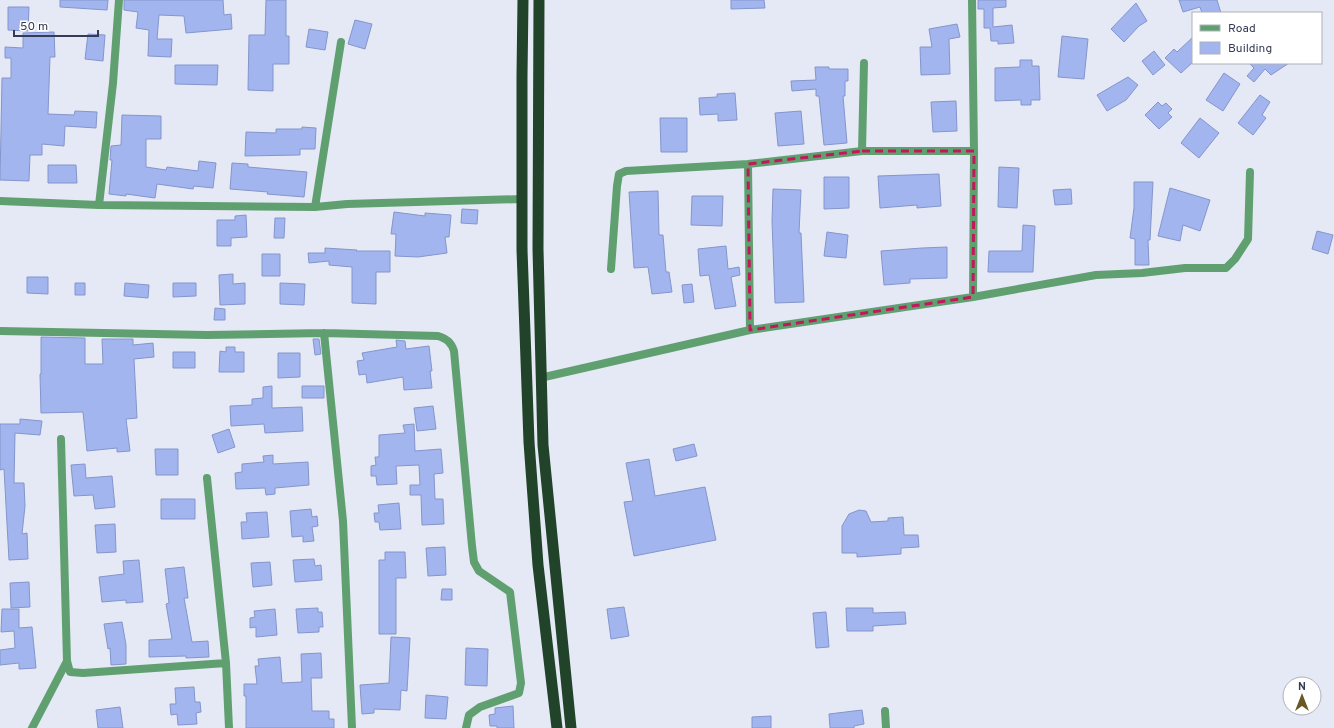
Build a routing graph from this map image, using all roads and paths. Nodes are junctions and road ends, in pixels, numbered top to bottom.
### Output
1 (119, 0) edge
2 (523, 0) edge
3 (539, 0) edge
4 (972, 0) edge
5 (341, 42) dead end
6 (864, 62) dead end
7 (862, 151) junction
8 (974, 151) junction
9 (748, 164) junction
10 (1250, 172) dead end
11 (522, 199) junction
12 (0, 201) edge
13 (99, 205) junction
14 (315, 207) junction
15 (611, 269) dead end
16 (974, 297) junction
17 (750, 330) junction
18 (0, 331) edge
19 (324, 333) junction
20 (540, 378) junction
21 (61, 439) dead end
22 (207, 478) dead end
23 (67, 661) junction
24 (226, 663) junction
25 (885, 711) dead end
26 (32, 728) edge
27 (230, 728) edge
28 (352, 728) edge
29 (466, 728) edge
30 (557, 728) edge
31 (571, 728) edge
32 (886, 728) edge

1 - 13 street
2 - 11 highway
3 - 20 highway
4 - 8 street
5 - 14 street
6 - 7 street
7 - 8 street
7 - 9 street
8 - 16 street
9 - 15 street
9 - 17 street
10 - 16 street
11 - 14 street
11 - 30 highway
12 - 13 street
13 - 14 street
16 - 17 street
17 - 20 street
18 - 19 street
19 - 28 street
19 - 29 street
20 - 31 highway
21 - 23 street
22 - 24 street
23 - 24 street
23 - 26 street
24 - 27 street
25 - 32 street

